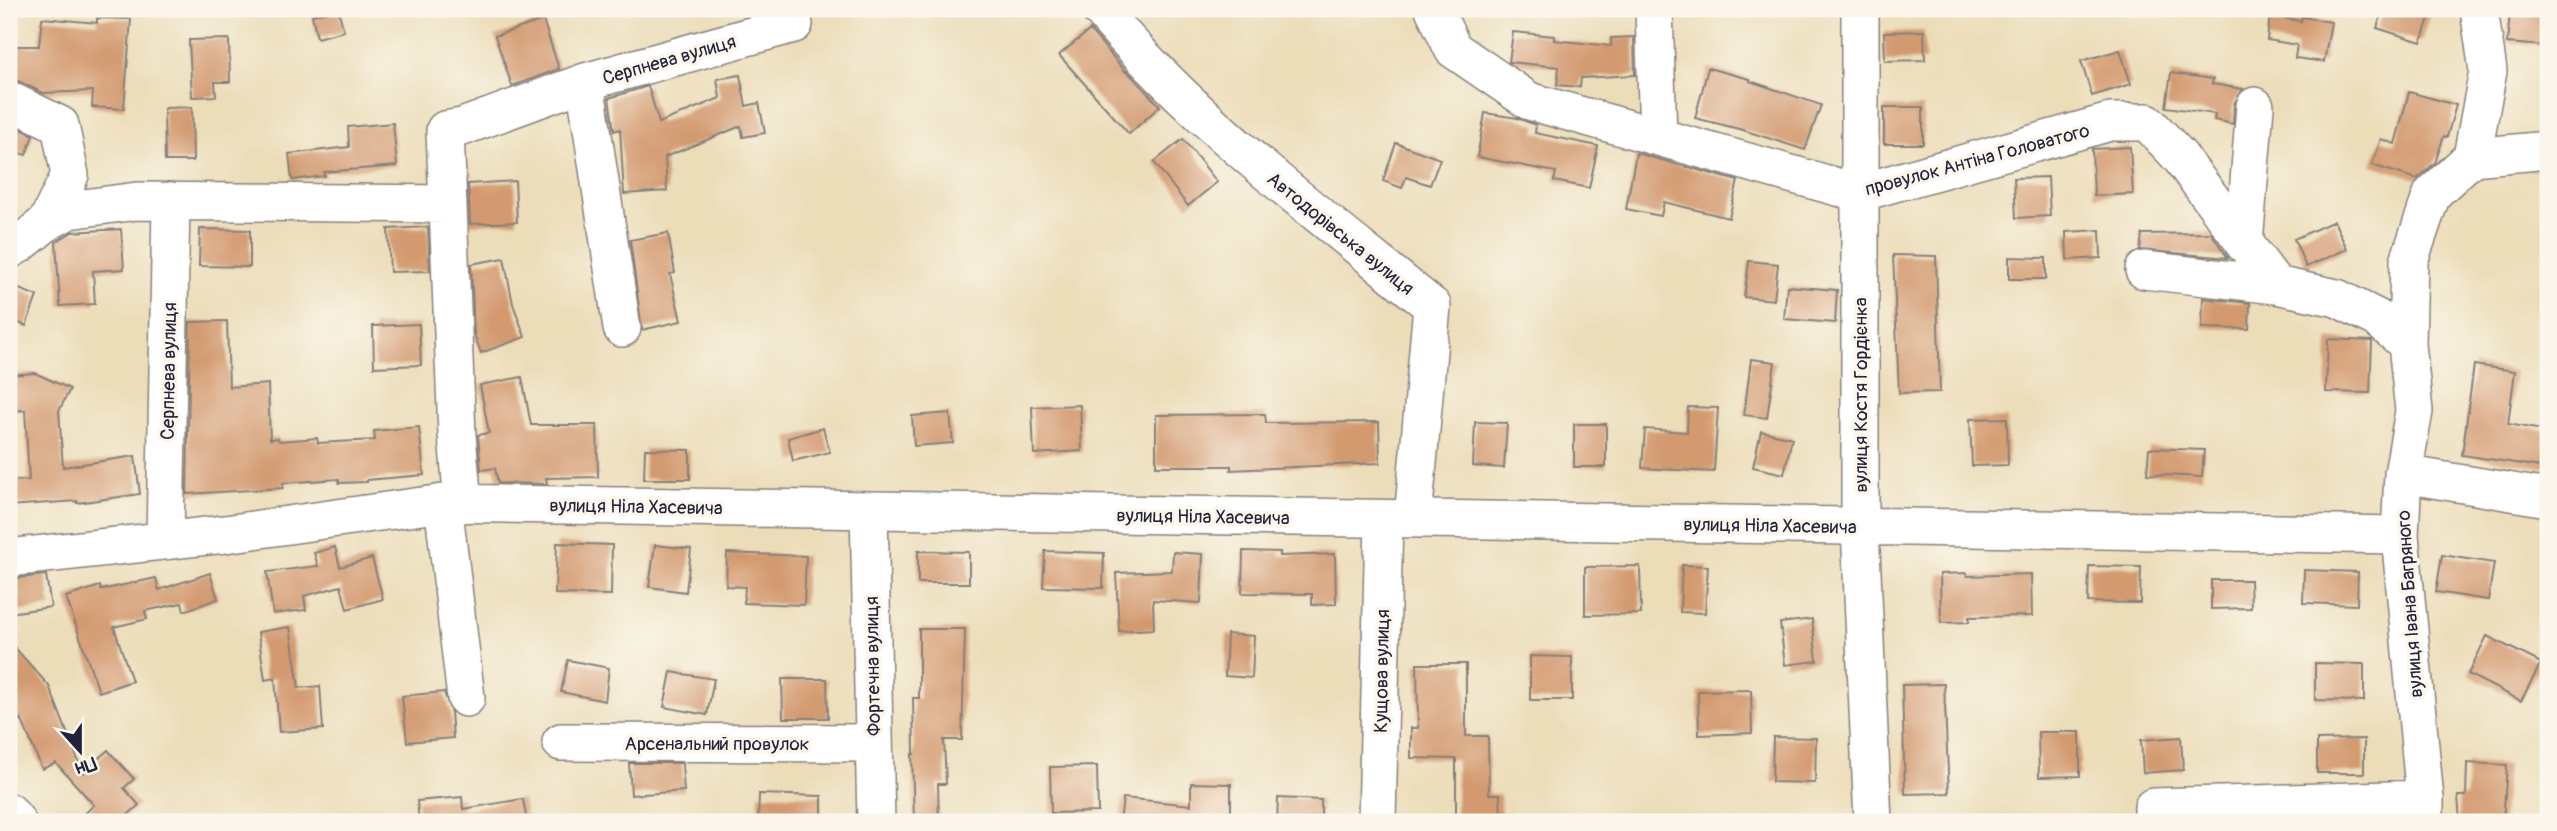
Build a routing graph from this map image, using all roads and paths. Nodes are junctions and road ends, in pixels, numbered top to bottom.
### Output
1 (1100, 9) edge
2 (1434, 9) edge
3 (1654, 9) edge
4 (1860, 9) edge
5 (2479, 9) edge
6 (794, 24) dead end
7 (585, 82) junction
8 (9, 100) edge
9 (2255, 106) dead end
10 (1658, 137) junction
11 (2548, 150) edge
12 (2472, 157) junction
13 (1859, 193) junction
14 (171, 201) junction
15 (448, 204) junction
16 (47, 222) junction
17 (2244, 244) junction
18 (9, 250) edge
19 (2144, 270) dead end
20 (2276, 285) junction
21 (622, 328) dead end
22 (2407, 344) junction
23 (2403, 474) junction
24 (2548, 498) edge
25 (453, 503) junction
26 (869, 510) junction
27 (1399, 519) junction
28 (1860, 527) junction
29 (2400, 536) junction
30 (165, 541) junction
31 (9, 558) edge
32 (466, 698) dead end
33 (561, 742) dead end
34 (874, 743) junction
35 (2425, 811) edge
36 (9, 812) edge
37 (2153, 815) edge
38 (18, 822) edge
39 (876, 822) edge
40 (1377, 822) edge
41 (1873, 822) edge

1 - 27 street, Автодорівська вулиця
2 - 10 street, провулок Антіна Головатого
3 - 10 street
4 - 13 street, вулиця Костя Гордієнка
5 - 12 street
6 - 7 street, Серпнева вулиця
7 - 15 street, Серпнева вулиця
7 - 21 street, Серпнева вулиця
8 - 16 street
9 - 17 street
10 - 13 street, провулок Антіна Головатого
11 - 12 street
12 - 22 street
13 - 17 street, провулок Антіна Головатого
13 - 28 street, вулиця Костя Гордієнка
14 - 15 street
14 - 16 street
14 - 30 street, Серпнева вулиця
15 - 25 street, Серпнева вулиця
16 - 18 street
17 - 20 street, провулок Антіна Головатого
19 - 20 street
20 - 22 street
22 - 23 street, вулиця Івана Багряного
23 - 24 street
23 - 29 street, вулиця Івана Багряного
25 - 26 street, вулиця Ніла Хасевича
25 - 30 street, вулиця Ніла Хасевича
25 - 32 street, Серпнева вулиця
26 - 27 street, вулиця Ніла Хасевича
26 - 34 street, Фортечна вулиця
27 - 28 street, вулиця Ніла Хасевича
27 - 40 street, Кущова вулиця
28 - 29 street, вулиця Ніла Хасевича
28 - 41 street, вулиця Костя Гордієнка
29 - 35 street, вулиця Івана Багряного
30 - 31 street, вулиця Ніла Хасевича
33 - 34 street, Арсенальний провулок
34 - 39 street, Фортечна вулиця
35 - 37 street
36 - 38 street

